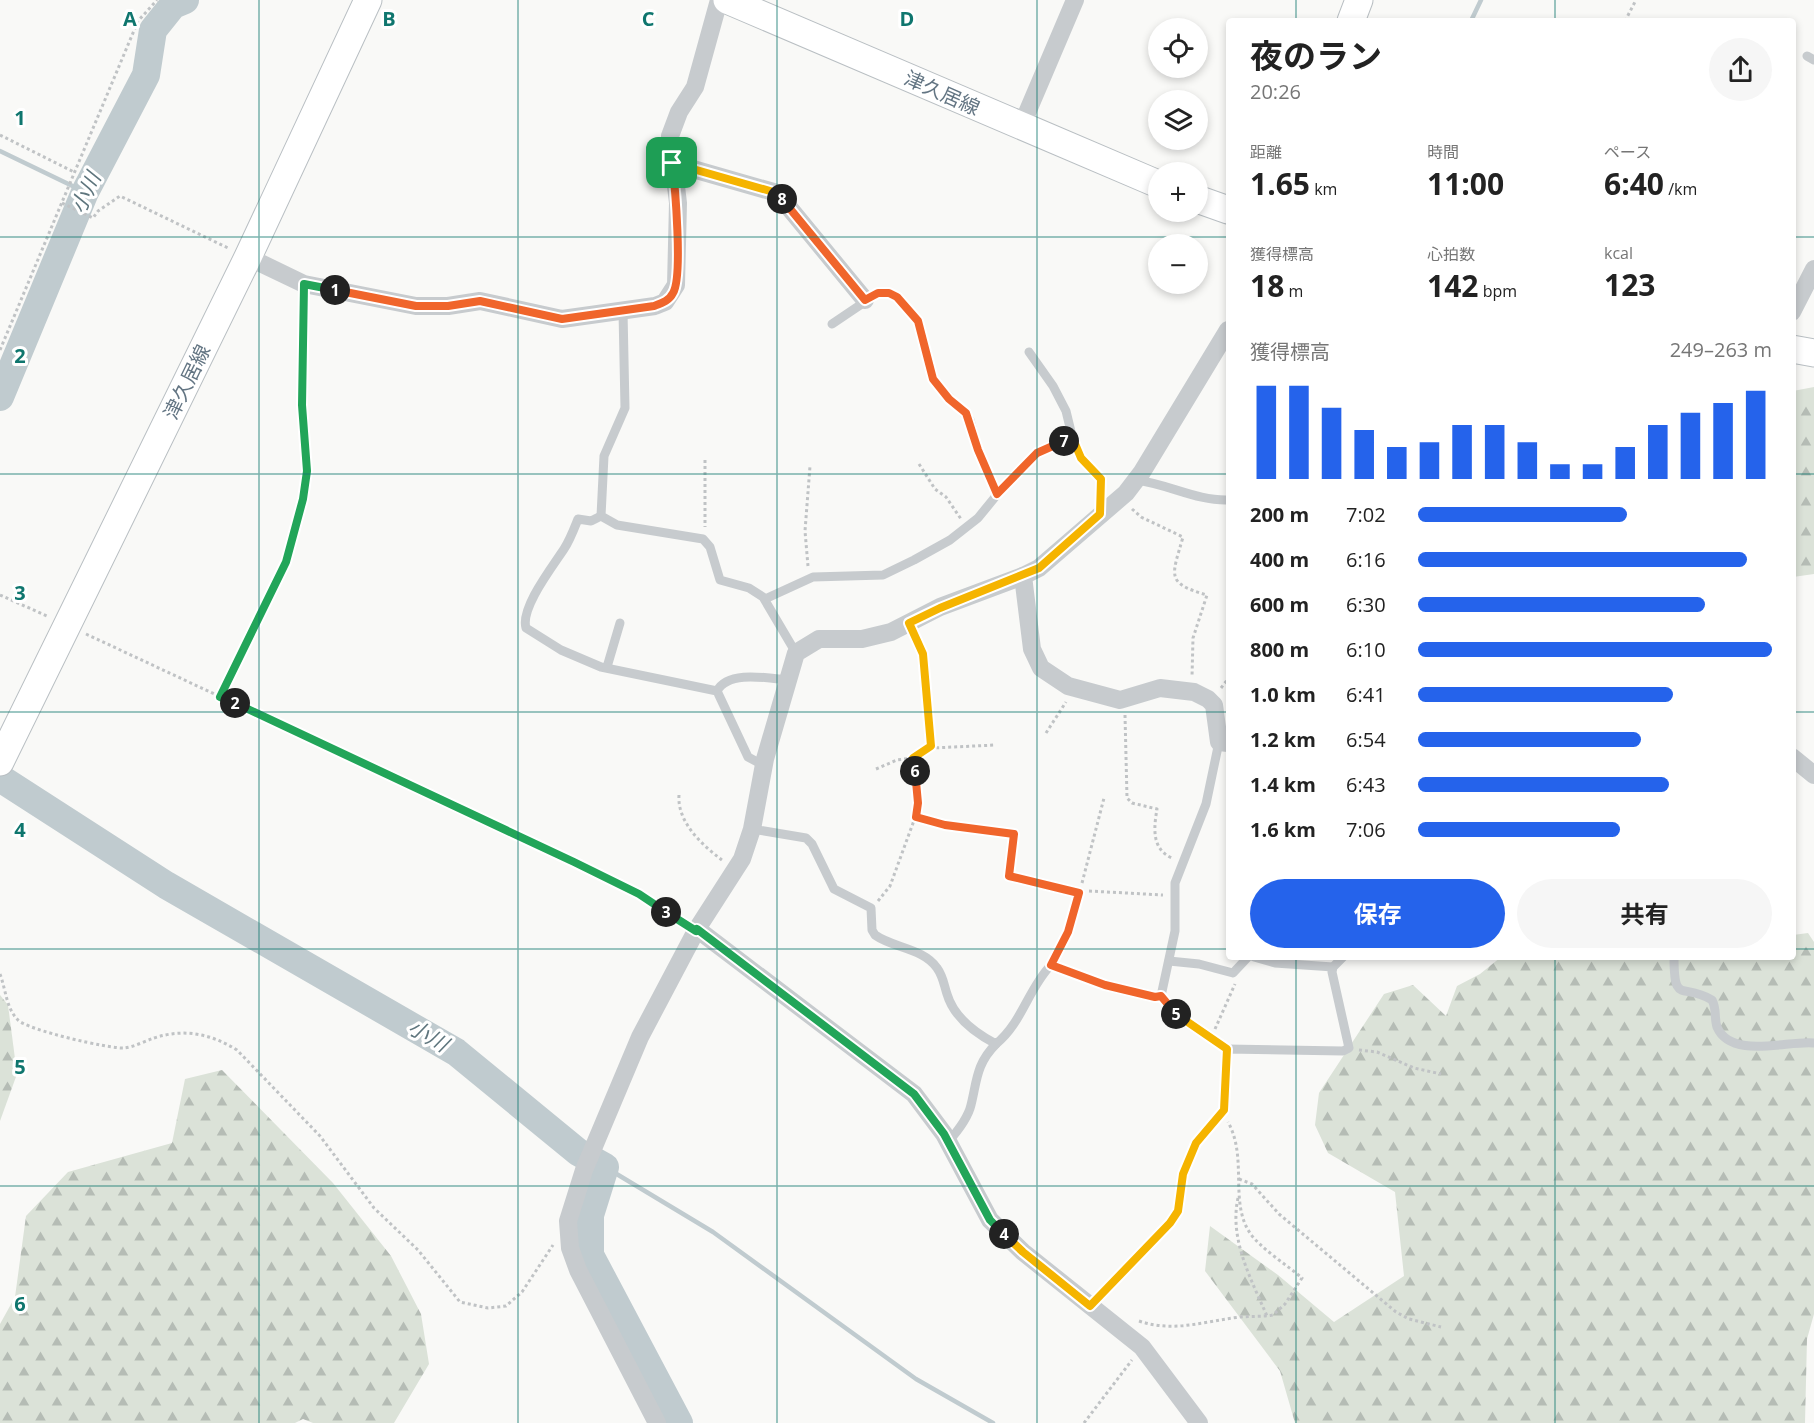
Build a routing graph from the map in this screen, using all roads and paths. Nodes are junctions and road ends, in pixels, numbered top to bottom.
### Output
1 (157, 0) edge
2 (368, 0) edge
3 (719, 0) edge
4 (728, 0) edge
5 (1075, 0) edge
6 (1359, 0) edge
7 (1636, 0) edge
8 (1352, 18) edge
9 (1627, 18) edge
10 (1021, 127) junction
11 (0, 135) edge
12 (672, 163) junction
13 (74, 172) junction
14 (1148, 180) edge
15 (62, 203) junction
16 (1208, 203) edge
17 (1226, 209) edge
18 (248, 257) junction
19 (1814, 269) edge
20 (304, 284) junction
21 (865, 300) junction
22 (1796, 304) edge
23 (623, 311) junction
24 (832, 324) dead end
25 (1226, 338) edge
26 (0, 350) edge
27 (1796, 350) edge
28 (1029, 352) dead end
29 (1814, 353) edge
30 (1073, 439) junction
31 (705, 460) dead end
32 (919, 464) dead end
33 (810, 466) dead end
34 (1136, 480) junction
35 (997, 494) junction
36 (1120, 498) junction
37 (1226, 500) edge
38 (1100, 514) junction
39 (602, 516) junction
40 (967, 526) junction
41 (705, 540) junction
42 (1023, 576) junction
43 (813, 577) junction
44 (0, 595) edge
45 (765, 599) junction
46 (620, 623) dead end
47 (909, 623) junction
48 (69, 626) junction
49 (796, 653) junction
50 (607, 667) junction
51 (787, 680) junction
52 (1074, 688) junction
53 (717, 691) junction
54 (1190, 691) junction
55 (220, 697) junction
56 (1120, 700) junction
57 (1046, 733) dead end
58 (1224, 742) edge
59 (994, 745) dead end
60 (931, 746) junction
61 (3, 756) edge
62 (913, 758) junction
63 (1796, 760) edge
64 (764, 765) junction
65 (876, 769) dead end
66 (1814, 775) edge
67 (679, 795) dead end
68 (1104, 798) dead end
69 (916, 817) junction
70 (752, 829) junction
71 (1182, 861) junction
72 (735, 869) junction
73 (1079, 893) joint
74 (1174, 895) junction
75 (871, 908) junction
76 (697, 930) junction
77 (1245, 960) edge
78 (1264, 960) edge
79 (1340, 960) edge
80 (1674, 960) edge
81 (1169, 961) junction
82 (1051, 965) junction
83 (1332, 967) junction
84 (0, 974) edge
85 (1235, 984) dead end
86 (1161, 996) junction
87 (1212, 1039) junction
88 (1814, 1043) edge
89 (996, 1044) junction
90 (1349, 1048) junction
91 (1227, 1049) junction
92 (1441, 1074) dead end
93 (1224, 1110) junction
94 (948, 1142) junction
95 (1239, 1179) junction
96 (1238, 1195) junction
97 (568, 1221) junction
98 (1090, 1306) junction
99 (1267, 1316) junction
100 (1132, 1317) dead end
101 (1441, 1327) dead end
102 (1142, 1347) junction
103 (657, 1423) edge
104 (1084, 1423) edge
105 (1199, 1423) edge

1 - 13 path
2 - 18 main road, 津久居線
3 - 12 street
4 - 10 main road, 津久居線
5 - 10 street
6 - 8 main road
7 - 9 path
10 - 14 main road, 津久居線
11 - 13 path
12 - 21 street
12 - 23 street
13 - 15 path
15 - 18 path
15 - 26 path
16 - 17 main road
18 - 20 street
18 - 48 main road, 津久居線
19 - 22 street
20 - 23 street
20 - 55 path
21 - 24 lane
21 - 35 lane
23 - 39 lane
25 - 34 street
27 - 29 main road
28 - 30 lane
30 - 35 lane
30 - 38 lane
31 - 41 path
32 - 40 path
33 - 43 path
34 - 36 street
34 - 37 lane
35 - 40 lane
36 - 38 street
36 - 54 path
38 - 42 street
39 - 41 lane
39 - 50 lane
40 - 43 lane
41 - 45 lane
42 - 47 street
42 - 52 street
43 - 45 lane
44 - 48 path
45 - 49 lane
46 - 50 lane
47 - 49 street
47 - 60 path
48 - 55 path
48 - 61 main road, 津久居線
49 - 51 street
50 - 53 lane
51 - 53 lane
51 - 64 street
52 - 56 street
52 - 57 path
53 - 64 lane
54 - 56 street
54 - 58 street
55 - 76 path
56 - 71 path
58 - 71 lane
59 - 60 path
60 - 62 path
62 - 65 path
62 - 69 path
63 - 66 street
64 - 70 street
67 - 72 path
68 - 74 path
69 - 73 path
69 - 75 path
70 - 72 street
70 - 75 lane
71 - 74 lane
72 - 76 street
73 - 82 lane
74 - 81 lane
75 - 89 lane
76 - 94 street
76 - 97 street
77 - 81 lane
78 - 83 lane
79 - 83 lane
80 - 88 lane
81 - 86 lane
82 - 86 lane
82 - 89 lane
83 - 90 lane
84 - 97 path
85 - 87 path
86 - 87 lane
87 - 91 lane
89 - 94 lane
90 - 91 lane
90 - 92 path
91 - 93 lane
93 - 95 path
93 - 98 lane
94 - 98 street
95 - 96 path
95 - 101 path
96 - 99 path
96 - 99 path
97 - 103 street
98 - 102 street
99 - 100 path
102 - 104 path
102 - 105 street

